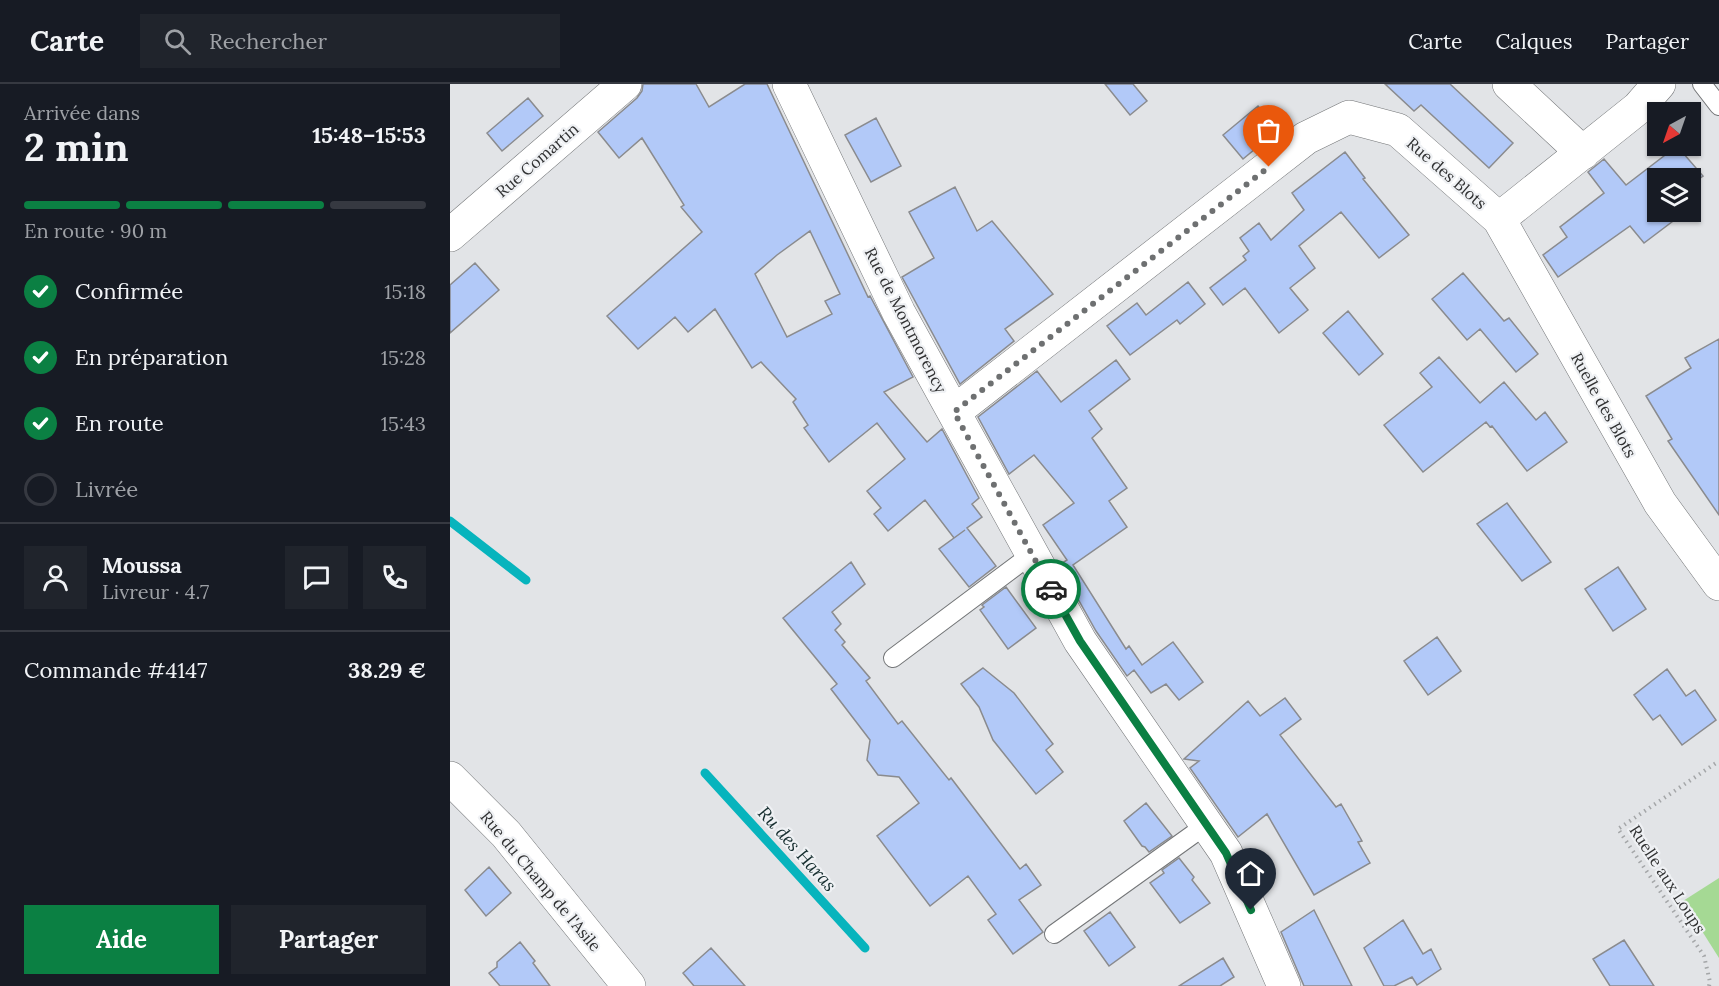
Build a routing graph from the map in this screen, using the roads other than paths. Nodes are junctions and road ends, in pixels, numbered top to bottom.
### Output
1 (625, 84) edge
2 (789, 84) edge
3 (1509, 84) edge
4 (1659, 84) edge
5 (1702, 84) edge
6 (1719, 106) edge
7 (1583, 153) junction
8 (1499, 219) junction
9 (450, 235) edge
10 (954, 412) junction
11 (1032, 554) junction
12 (1719, 584) edge
13 (893, 658) dead end
14 (450, 778) edge
15 (1206, 825) junction
16 (1054, 934) dead end
17 (629, 986) edge
18 (1284, 986) edge

1 - 9 street, Rue Comartin
2 - 10 street, Rue de Montmorency
3 - 7 street
4 - 7 street
5 - 6 lane
7 - 8 street
8 - 10 street, Rue des Blots
8 - 12 street, Ruelle des Blots
10 - 11 street, Rue de Montmorency
11 - 13 lane
11 - 15 street, Rue de Montmorency
14 - 17 street, Rue du Champ de l'Asile
15 - 16 lane
15 - 18 street, Rue de Montmorency

